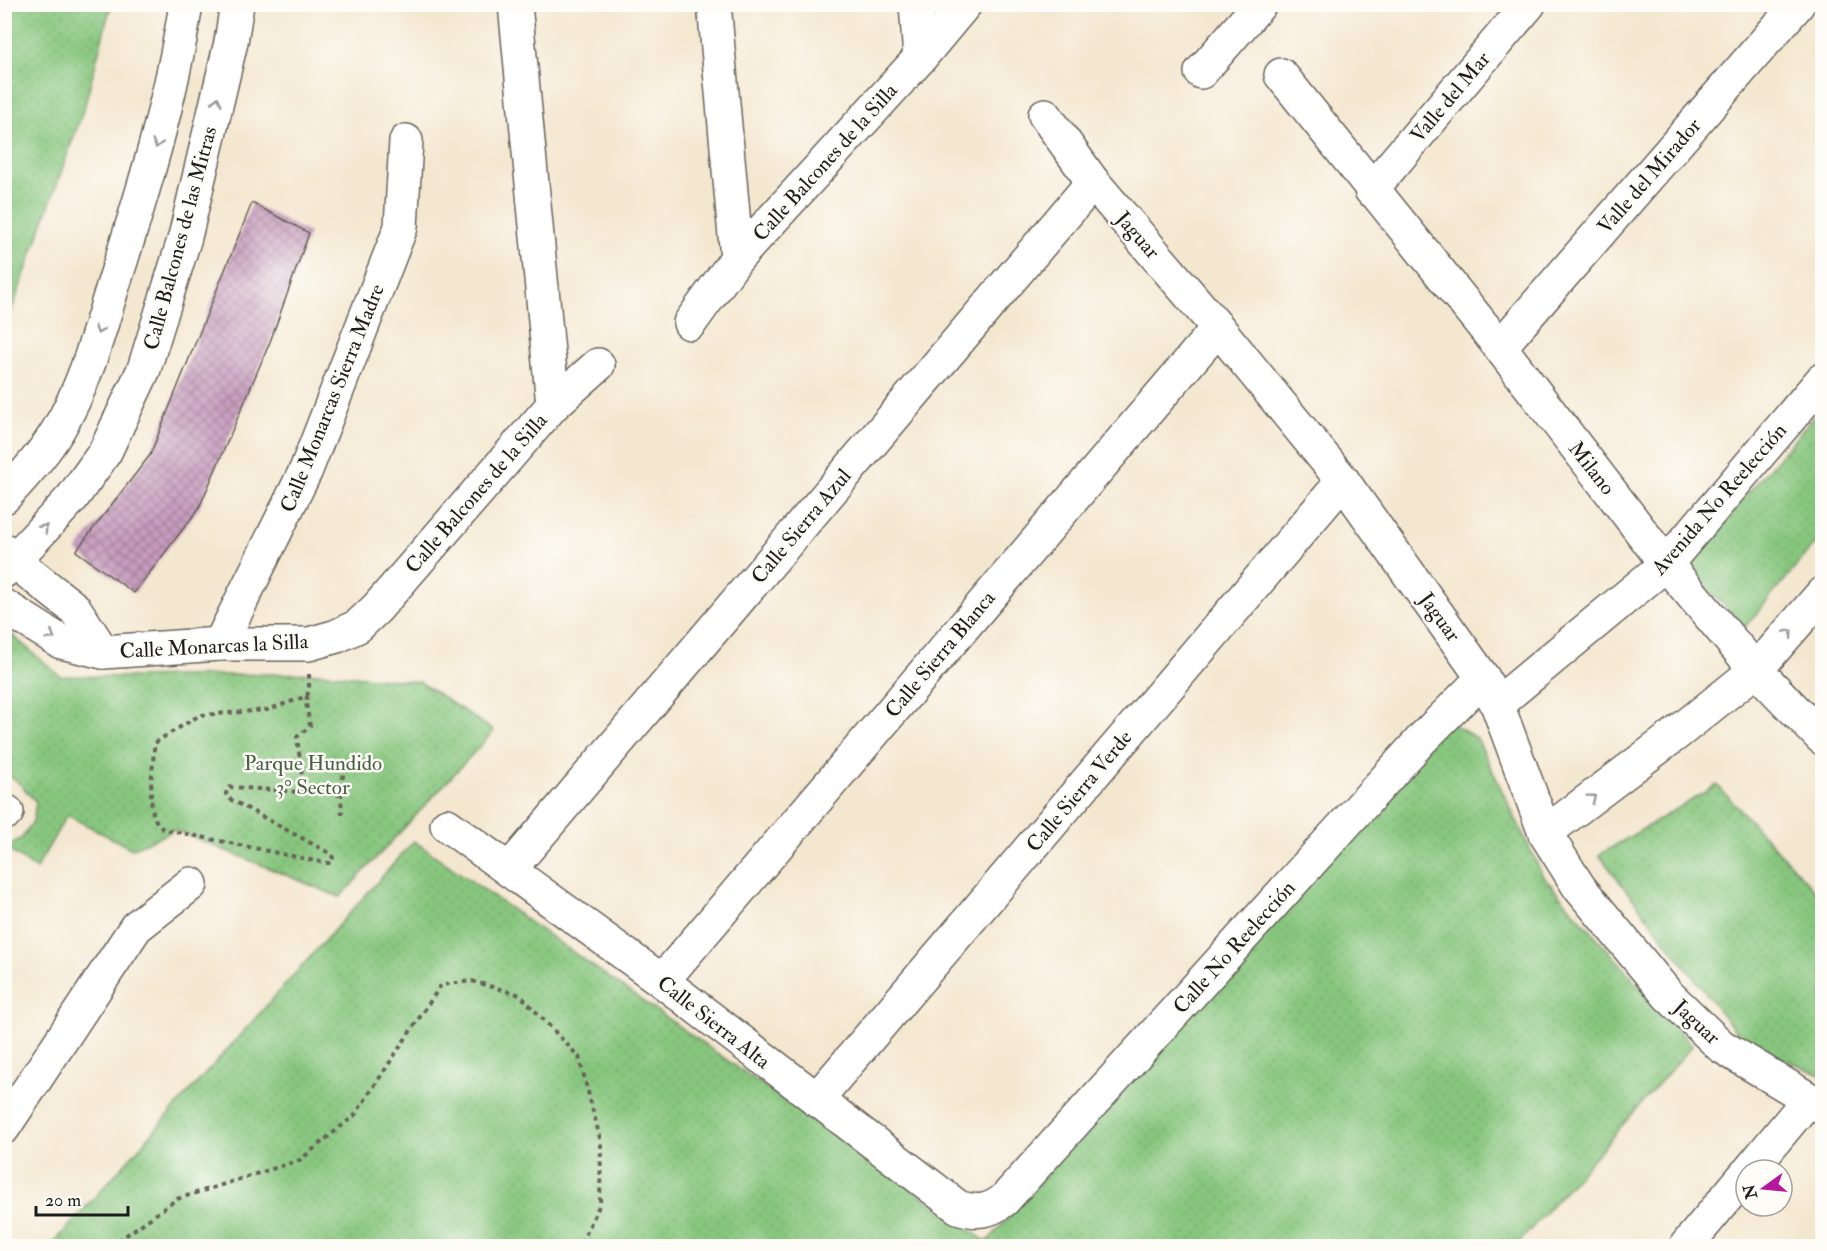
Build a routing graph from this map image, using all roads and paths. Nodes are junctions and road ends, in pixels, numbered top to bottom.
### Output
1 (186, 4) edge
2 (237, 4) edge
3 (515, 4) edge
4 (714, 4) edge
5 (916, 4) edge
6 (965, 4) edge
7 (1528, 4) edge
8 (1798, 4) edge
9 (1252, 15) edge
10 (920, 57) junction
11 (1201, 72) dead end
12 (1281, 75) dead end
13 (1045, 115) dead end
14 (406, 141) dead end
15 (1093, 182) junction
16 (1371, 190) junction
17 (737, 258) junction
18 (690, 323) dead end
19 (1218, 328) junction
20 (1500, 347) junction
21 (598, 365) dead end
22 (1822, 380) edge
23 (553, 405) junction
24 (1343, 481) junction
25 (4, 497) edge
26 (8, 561) edge
27 (1666, 564) junction
28 (1822, 594) edge
29 (4, 606) edge
30 (358, 626) joint
31 (220, 644) junction
32 (309, 644) junction
33 (103, 652) junction
34 (1756, 670) junction
35 (1490, 691) junction
36 (307, 696) junction
37 (1822, 738) edge
38 (343, 774) dead end
39 (304, 792) junction
40 (341, 795) junction
41 (342, 815) dead end
42 (447, 825) dead end
43 (1545, 833) junction
44 (509, 870) junction
45 (191, 884) dead end
46 (662, 981) junction
47 (816, 1100) junction
48 (1815, 1104) edge
49 (4, 1127) edge
50 (1762, 1158) edge
51 (1734, 1188) edge
52 (982, 1211) joint
53 (111, 1246) edge
54 (580, 1246) edge
55 (1686, 1246) edge

1 -> 25 street
26 -> 2 street, Calle Balcones de las Mitras
3 - 23 street
4 - 17 street
5 - 10 street
6 - 10 street, Calle Balcones de la Silla
7 - 16 street, Valle del Mar
8 - 20 street, Valle del Mirador
9 - 11 street
10 - 17 street, Calle Balcones de la Silla
12 - 16 street, Milano
13 - 15 street, Jaguar
14 - 31 street, Calle Monarcas Sierra Madre
15 - 19 street, Jaguar
15 - 44 street, Calle Sierra Azul
16 - 20 street, Milano
17 - 18 street, Calle Balcones de la Silla
19 - 24 street, Jaguar
19 - 46 street, Calle Sierra Blanca
20 - 27 street, Milano
21 - 23 street, Calle Balcones de la Silla
22 - 27 street, Avenida No Reelección
23 - 30 street, Calle Balcones de la Silla
24 - 35 street, Jaguar
24 - 47 street, Calle Sierra Verde
26 - 33 street, Calle Monarcas la Silla
27 - 34 street, Milano
27 - 35 street, Avenida No Reelección
34 -> 28 street
29 -> 33 street, Calle Monarcas la Silla
30 - 32 street, Calle Monarcas la Silla
31 - 32 street, Calle Monarcas la Silla
31 - 33 street, Calle Monarcas la Silla
32 - 36 path
34 - 37 street, Milano
43 -> 34 street
35 - 43 street, Jaguar
35 - 52 street, Calle No Reelección
36 - 39 path
36 - 39 path
38 - 40 path
39 - 40 path
40 - 41 path
42 - 44 street, Calle Sierra Alta
43 - 48 street, Jaguar
44 - 46 street, Calle Sierra Alta
45 - 49 street
46 - 47 street, Calle Sierra Alta
47 - 52 street, Calle Sierra Alta
48 - 50 street
51 - 55 street
53 - 54 path

